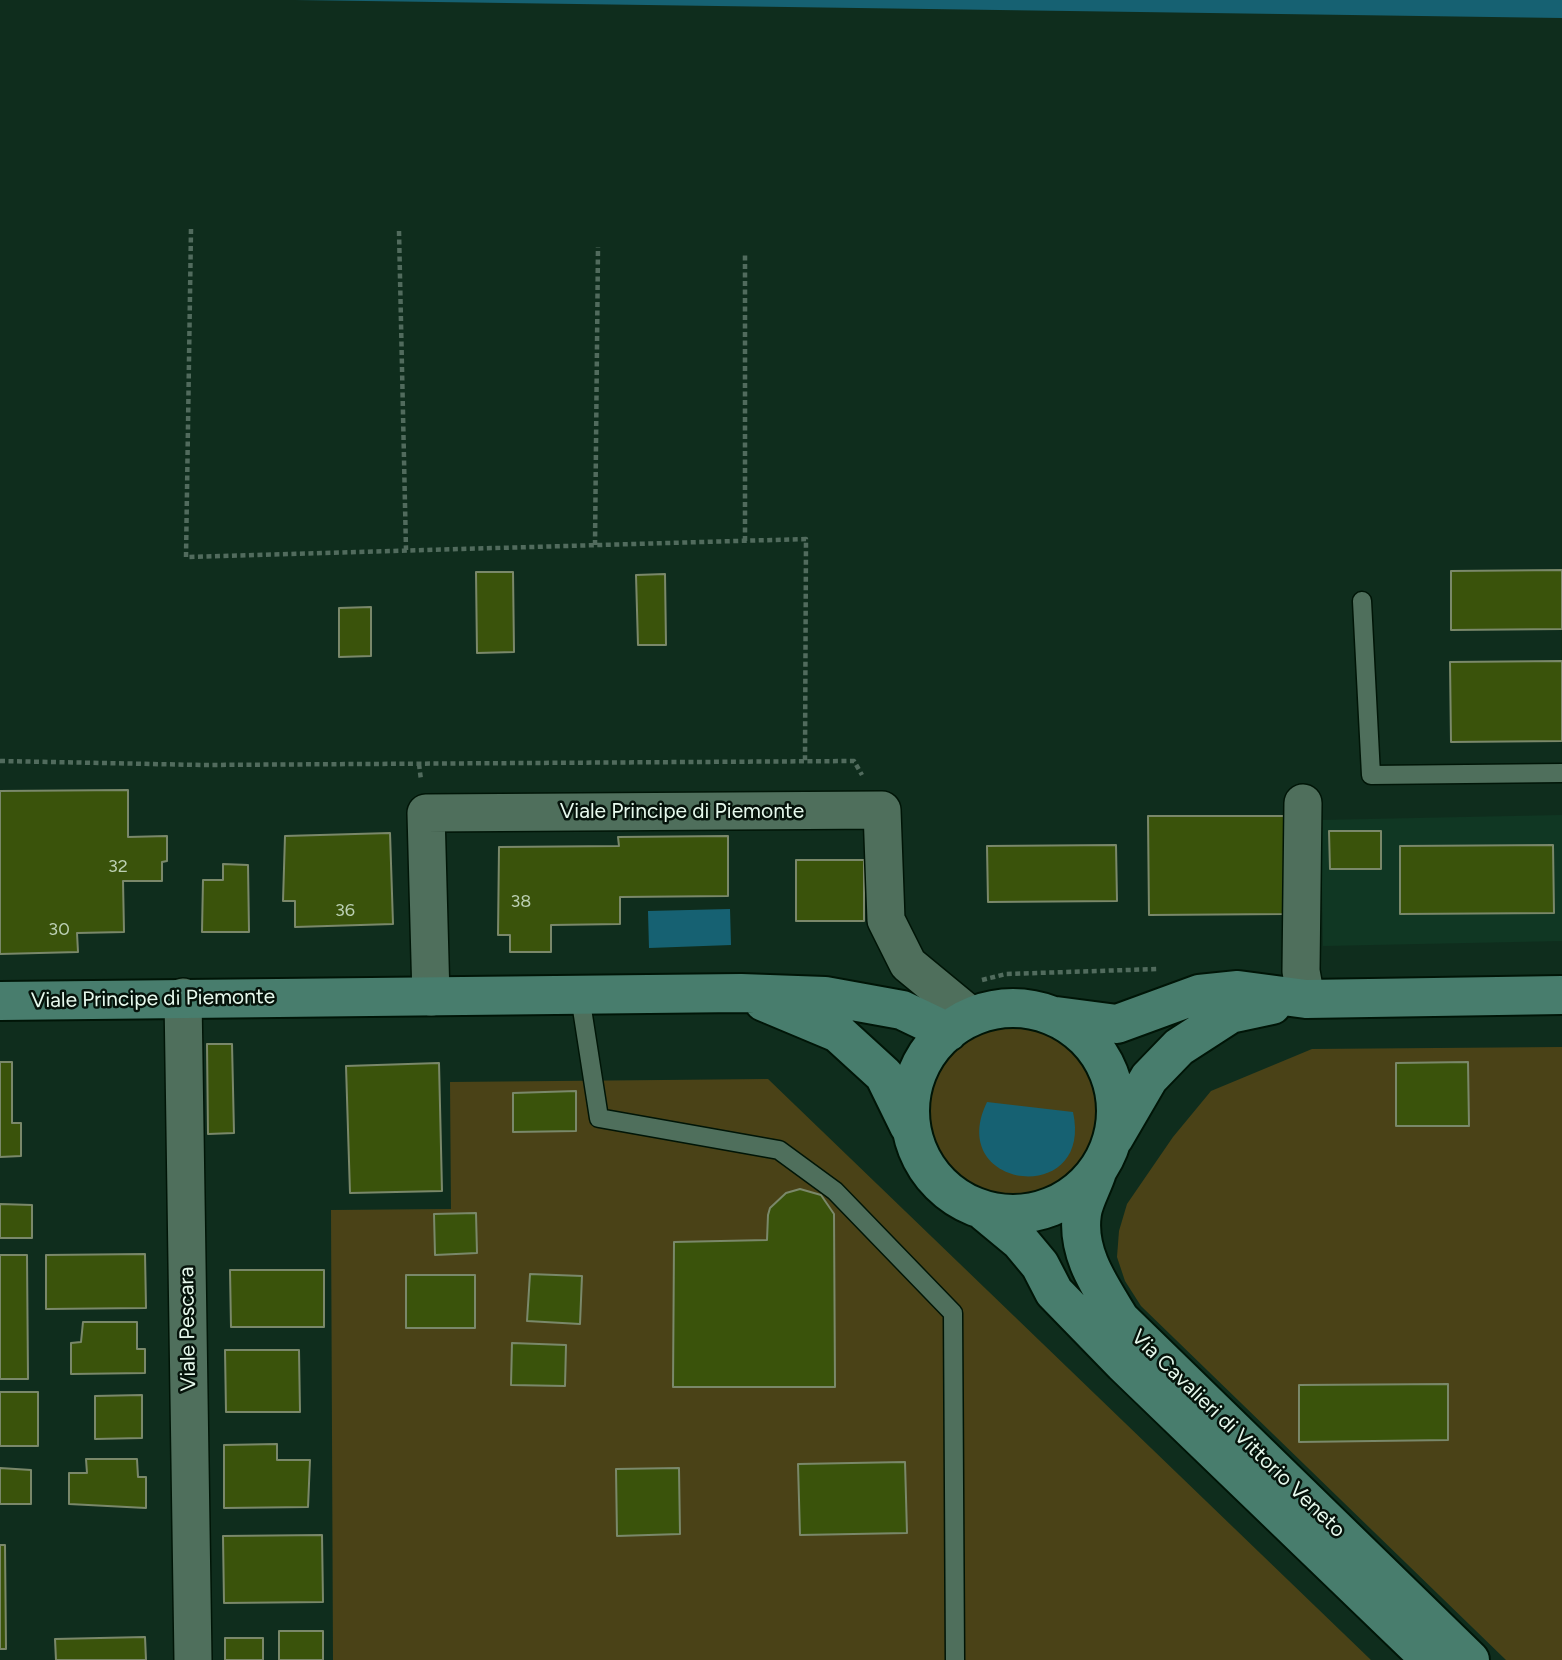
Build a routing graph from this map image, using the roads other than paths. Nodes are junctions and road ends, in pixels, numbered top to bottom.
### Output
1 (1362, 601) dead end
2 (1562, 773) edge
3 (1303, 803) dead end
4 (741, 993) junction
5 (1562, 995) edge
6 (580, 996) junction
7 (183, 997) junction
8 (431, 998) junction
9 (1306, 999) junction
10 (0, 1001) edge
11 (1050, 1015) junction
12 (960, 1024) junction
13 (911, 1131) junction
14 (1105, 1156) junction
15 (985, 1212) junction
16 (193, 1660) edge
17 (955, 1660) edge
18 (1430, 1660) edge
19 (1470, 1660) edge

1 - 2 lane
3 - 9 street
4 - 6 street, Viale Principe di Piemonte
4 - 12 street, Viale Principe di Piemonte
4 - 13 street, Viale Principe di Piemonte
5 - 9 street
6 - 8 street, Viale Principe di Piemonte
6 - 17 lane
7 - 8 street, Viale Principe di Piemonte
7 - 10 street, Viale Principe di Piemonte
7 - 16 street, Viale Pescara
8 - 12 street, Viale Principe di Piemonte
9 - 11 street
9 - 14 street
11 - 12 street
11 - 14 street
12 - 13 street
13 - 15 street
14 - 15 street
14 - 19 street, Via Cavalieri di Vittorio Veneto
15 - 18 street, Via Cavalieri di Vittorio Veneto

